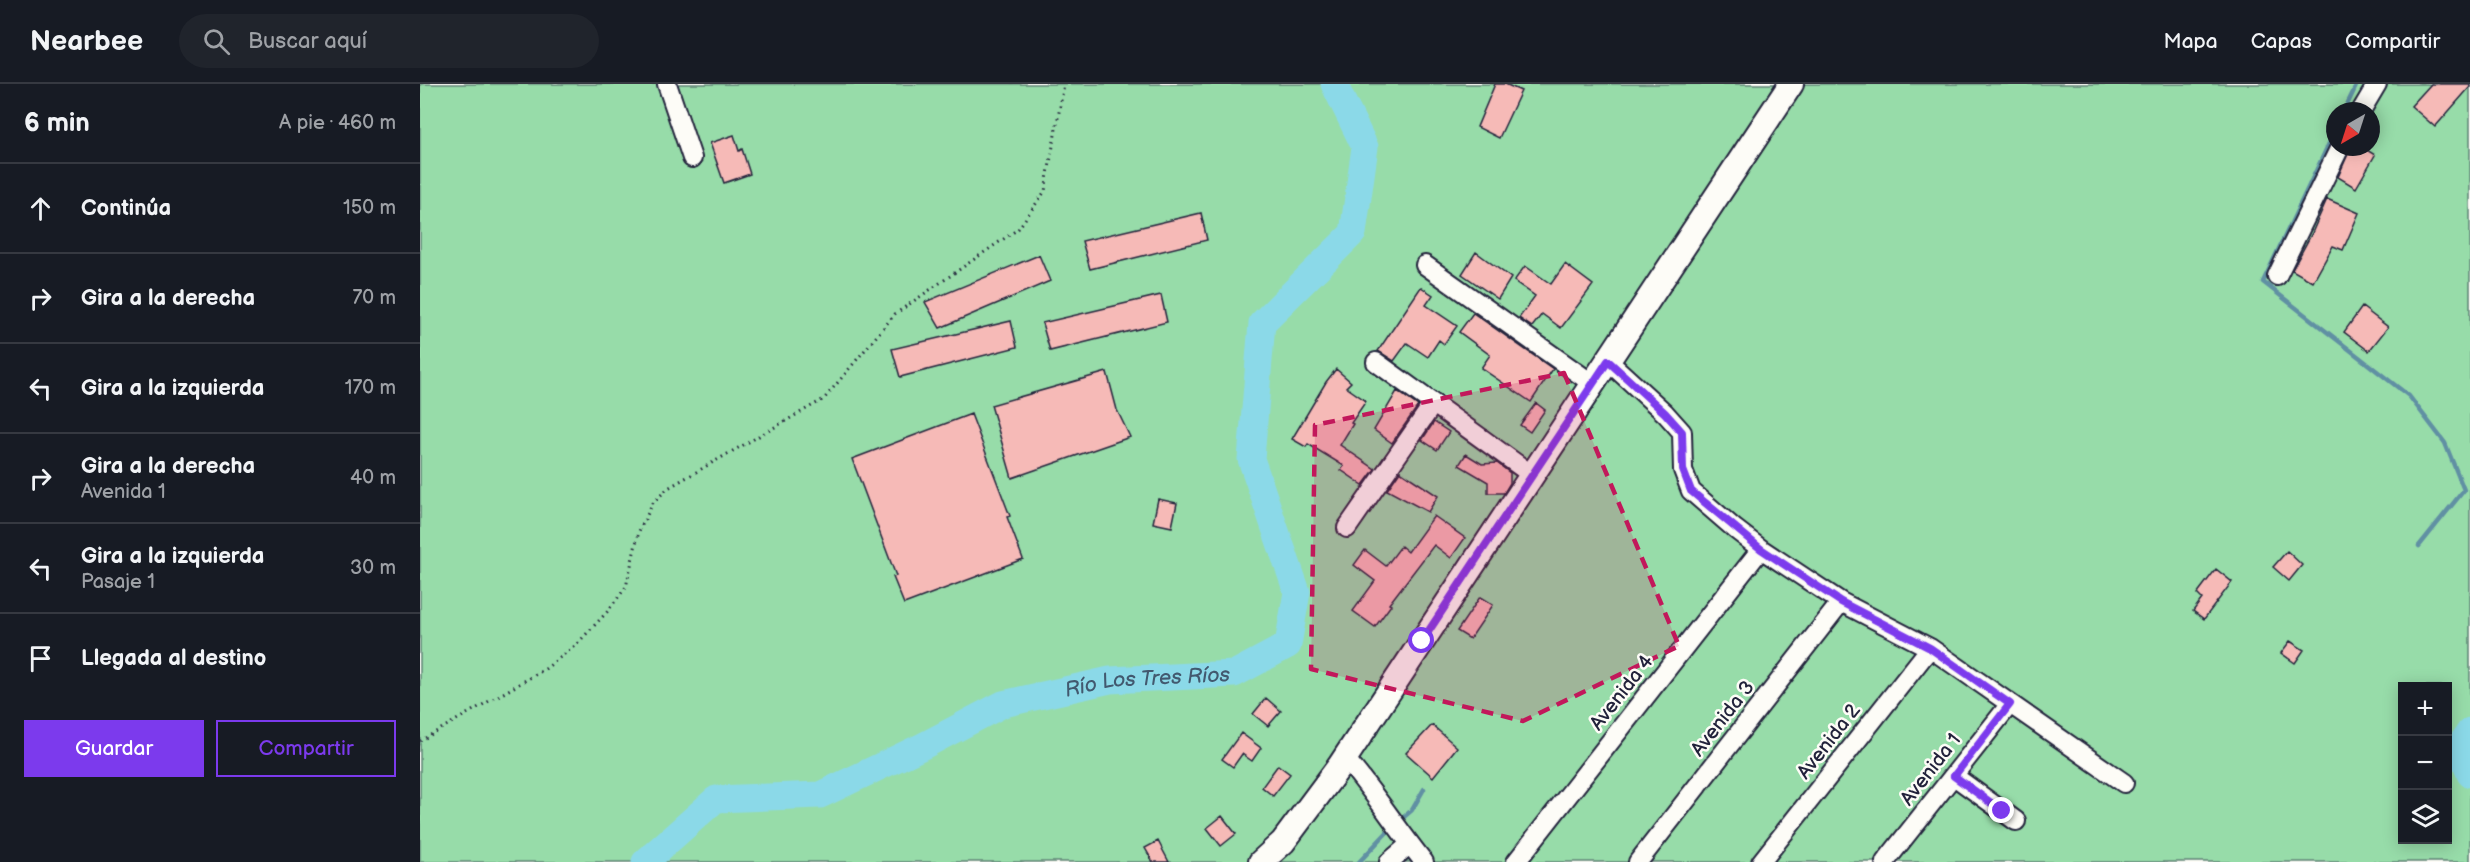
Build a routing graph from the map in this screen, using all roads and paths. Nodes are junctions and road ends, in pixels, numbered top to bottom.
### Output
1 (667, 84) edge
2 (1064, 84) edge
3 (1791, 84) edge
4 (2377, 84) edge
5 (2366, 102) edge
6 (2336, 156) edge
7 (692, 159) dead end
8 (1425, 265) dead end
9 (2277, 276) dead end
10 (1608, 361) junction
11 (1376, 362) dead end
12 (1593, 384) junction
13 (1433, 404) junction
14 (1533, 474) junction
15 (1347, 528) dead end
16 (1761, 549) junction
17 (1841, 602) junction
18 (1930, 648) junction
19 (2010, 704) junction
20 (420, 741) edge
21 (1345, 758) junction
22 (1954, 776) junction
23 (2124, 783) dead end
24 (2004, 817) dead end
25 (1410, 844) junction
26 (1261, 862) edge
27 (1389, 862) edge
28 (1424, 862) edge
29 (1516, 862) edge
30 (1638, 862) edge
31 (1761, 862) edge
32 (1885, 862) edge

1 - 7 street
2 - 20 path
3 - 10 main road
4 - 5 street
6 - 9 street
8 - 12 street
10 - 12 main road
10 - 16 street
11 - 13 street
12 - 14 main road
13 - 14 street
13 - 15 street
14 - 21 main road
16 - 17 street
16 - 29 street, Avenida 4
17 - 18 street
17 - 30 street, Avenida 3
18 - 19 street
18 - 31 street, Avenida 2
19 - 22 street, Avenida 1
19 - 23 street
21 - 25 street
21 - 26 main road
22 - 24 street
22 - 32 street, Avenida 1
25 - 27 street
25 - 28 street

